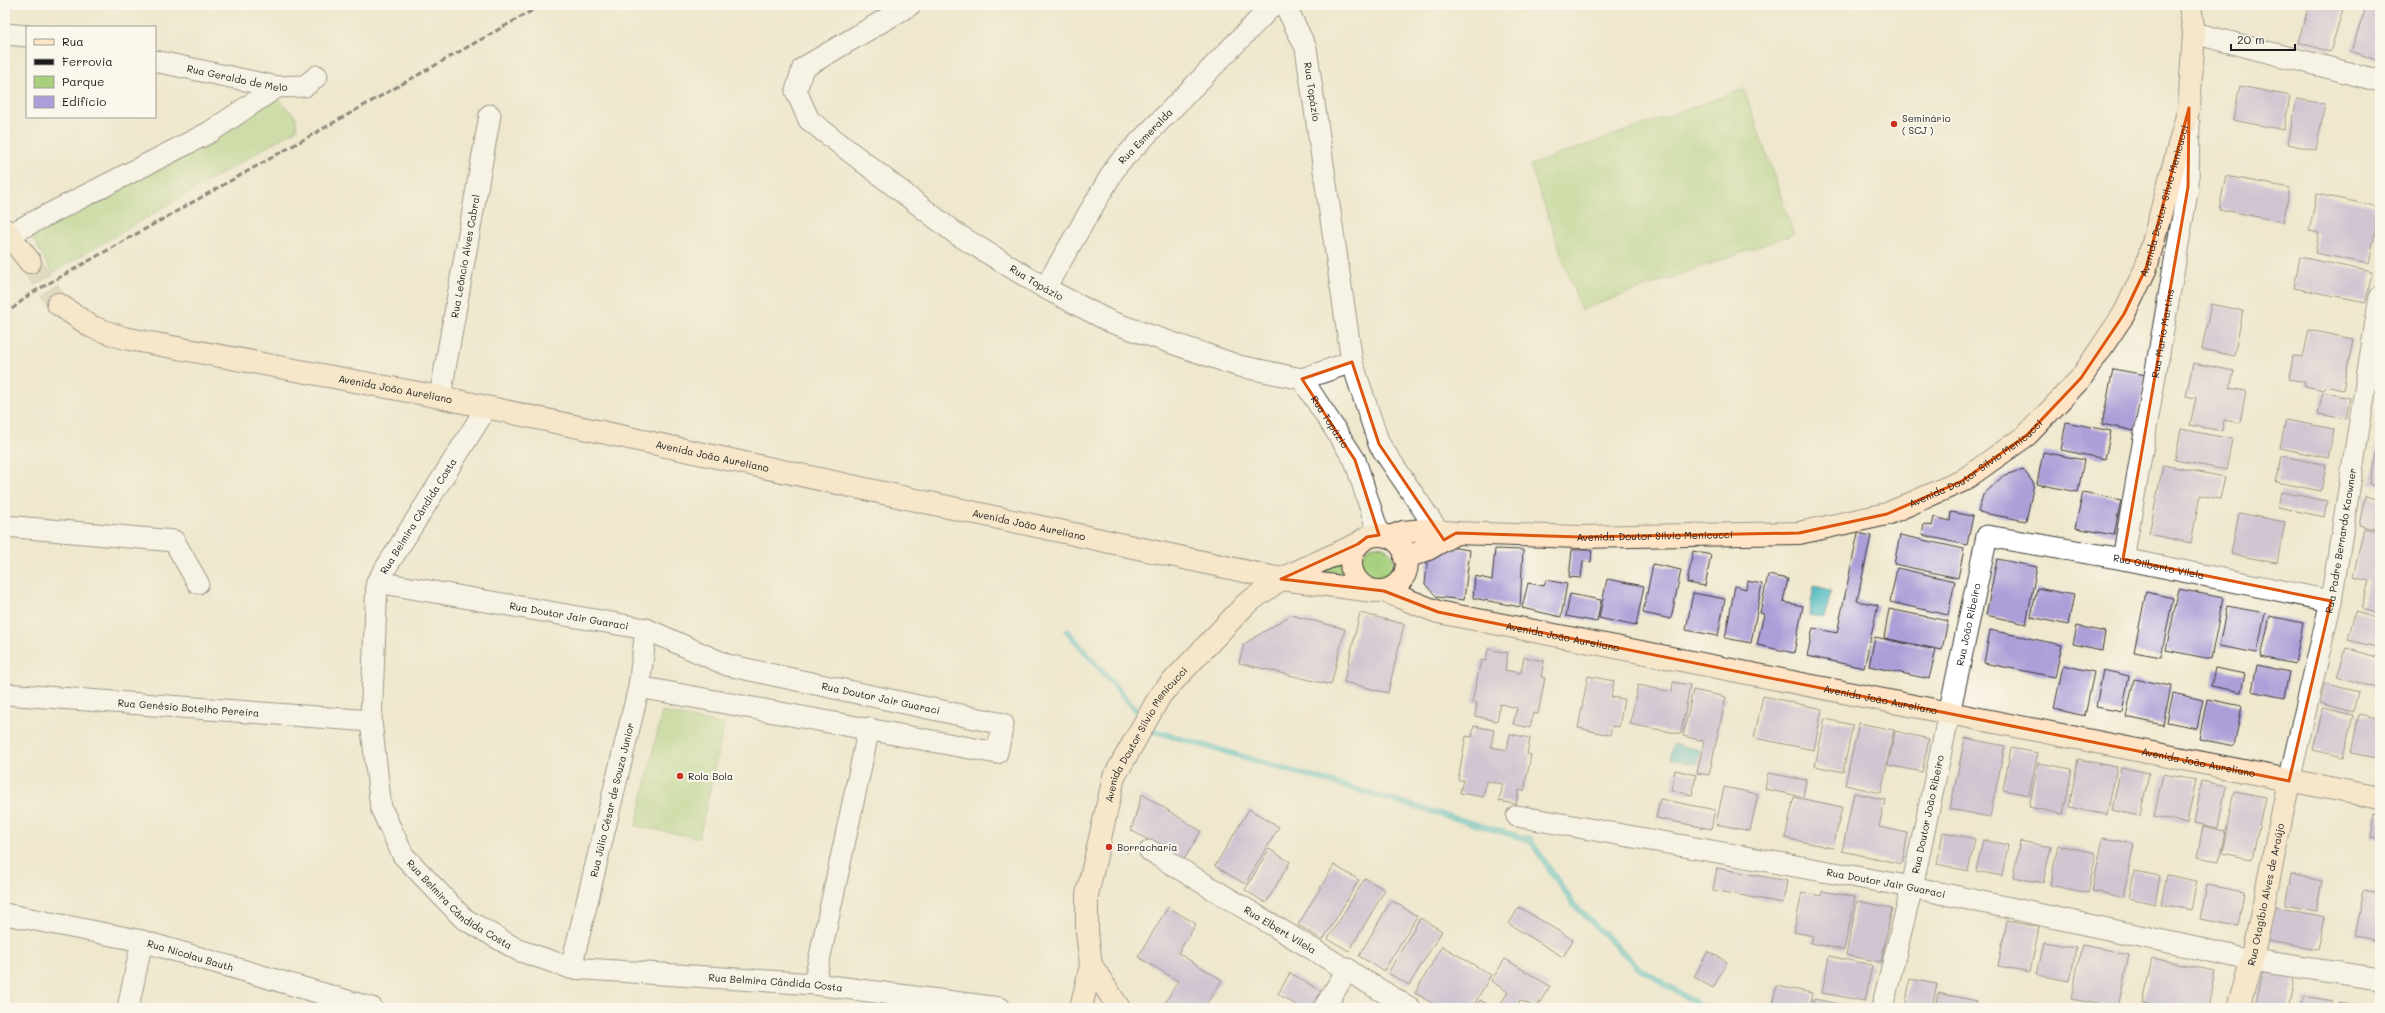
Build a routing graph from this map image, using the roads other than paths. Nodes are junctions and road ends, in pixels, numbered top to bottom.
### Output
1 (910, 5) edge
2 (1273, 5) edge
3 (1285, 5) edge
4 (2190, 5) edge
5 (2194, 33) junction
6 (5, 34) edge
7 (26, 36) edge
8 (156, 62) edge
9 (317, 76) dead end
10 (2380, 81) edge
11 (277, 87) junction
12 (2189, 108) junction
13 (490, 115) dead end
14 (7, 232) edge
15 (30, 262) tunnel mouth
16 (1044, 288) junction
17 (2380, 297) edge
18 (58, 304) tunnel mouth
19 (1352, 362) junction
20 (1302, 379) junction
21 (440, 397) junction
22 (487, 406) junction
23 (1379, 444) junction
24 (1355, 460) junction
25 (5, 526) edge
26 (1446, 535) junction
27 (1385, 536) junction
28 (1987, 536) joint
29 (1358, 544) junction
30 (2123, 559) junction
31 (1405, 566) junction
32 (1281, 579) junction
33 (377, 582) junction
34 (198, 583) dead end
35 (1378, 591) junction
36 (2331, 600) junction
37 (1438, 612) junction
38 (646, 630) junction
39 (639, 687) junction
40 (5, 694) edge
41 (1948, 713) junction
42 (371, 721) junction
43 (869, 728) junction
44 (2290, 781) junction
45 (2380, 798) edge
46 (1517, 816) dead end
47 (1150, 851) road end
48 (1912, 887) junction
49 (5, 914) edge
50 (142, 941) junction
51 (2252, 960) junction
52 (1091, 965) junction
53 (571, 968) junction
54 (1348, 969) junction
55 (2380, 980) edge
56 (814, 984) junction
57 (366, 1007) edge
58 (128, 1008) edge
59 (1000, 1008) edge
60 (1081, 1008) edge
61 (1119, 1008) edge
62 (1324, 1008) edge
63 (1410, 1008) edge
64 (1882, 1008) edge
65 (2238, 1008) edge

1 - 16 street, Rua Topázio
2 - 16 street, Rua Esmeralda
3 - 19 street, Rua Topázio
4 - 5 main road, Avenida Doutor Sílvio Menicucci
5 - 10 street
5 - 12 main road, Avenida Doutor Sílvio Menicucci
6 - 7 street
8 - 11 street, Rua Geraldo de Melo
9 - 11 street, Rua Geraldo de Melo
11 - 14 street
12 - 26 main road, Avenida Doutor Sílvio Menicucci
12 - 30 street, Rua Mario Martins
13 - 21 street, Rua Leôncio Alves Cabral
14 - 15 main road
16 - 20 street, Rua Topázio
17 - 36 street, Rua Padre Bernardo Kaowner
18 - 21 main road, Avenida João Aureliano
19 - 20 street
19 - 23 street, Rua Topázio
20 - 24 street, Rua Topázio
21 - 22 main road, Avenida João Aureliano
22 - 32 main road, Avenida João Aureliano
22 - 33 street, Rua Belmira Cândida Costa
23 - 24 street
23 - 26 street, Rua Topázio
24 - 27 street, Rua Topázio
25 - 34 street
26 - 27 main road, Avenida Doutor Sílvio Menicucci
26 - 31 main road, Avenida Doutor Sílvio Menicucci
27 - 29 main road
27 - 31 main road
28 - 30 street, Rua Gilberto Vilela
28 - 41 street, Rua João Ribeiro
29 - 32 main road, Avenida Doutor Sílvio Menicucci
29 - 35 main road
30 - 36 street, Rua Gilberto Vilela
31 - 35 main road
31 - 37 main road
32 - 35 main road, Avenida João Aureliano
32 - 52 main road, Avenida Doutor Sílvio Menicucci
33 - 38 street, Rua Doutor Jair Guaraci
33 - 42 street, Rua Belmira Cândida Costa
35 - 37 main road, Avenida João Aureliano
36 - 44 street, Rua Padre Bernardo Kaowner
37 - 41 main road, Avenida João Aureliano
38 - 39 street, Rua Júlio César de Souza Junior
38 - 43 street, Rua Doutor Jair Guaraci
39 - 43 street, Rua Doutor Jair Guaraci
39 - 53 street, Rua Júlio César de Souza Junior
40 - 42 street, Rua Genésio Botelho Pereira
41 - 44 main road, Avenida João Aureliano
41 - 48 street, Rua Doutor João Ribeiro
42 - 53 street, Rua Belmira Cândida Costa
43 - 56 street
44 - 45 main road, Avenida João Aureliano
44 - 51 main road, Rua Otagíbio Alves de Araújo
46 - 48 street, Rua Doutor Jair Guaraci
47 - 54 street, Rua Elbert Vilela
48 - 51 street, Rua Doutor Jair Guaraci
48 - 64 street, Rua Doutor João Ribeiro
49 - 50 street, Rua Nicolau Bauth
50 - 57 street, Rua Nicolau Bauth
50 - 58 street
51 - 55 street, Rua Doutor Jair Guaraci
51 - 65 main road, Rua Otagíbio Alves de Araújo
52 - 60 main road
52 - 61 main road, Avenida Doutor Sílvio Menicucci
53 - 56 street, Rua Belmira Cândida Costa
54 - 62 street
54 - 63 street, Rua Elbert Vilela
56 - 59 street, Rua Belmira Cândida Costa

